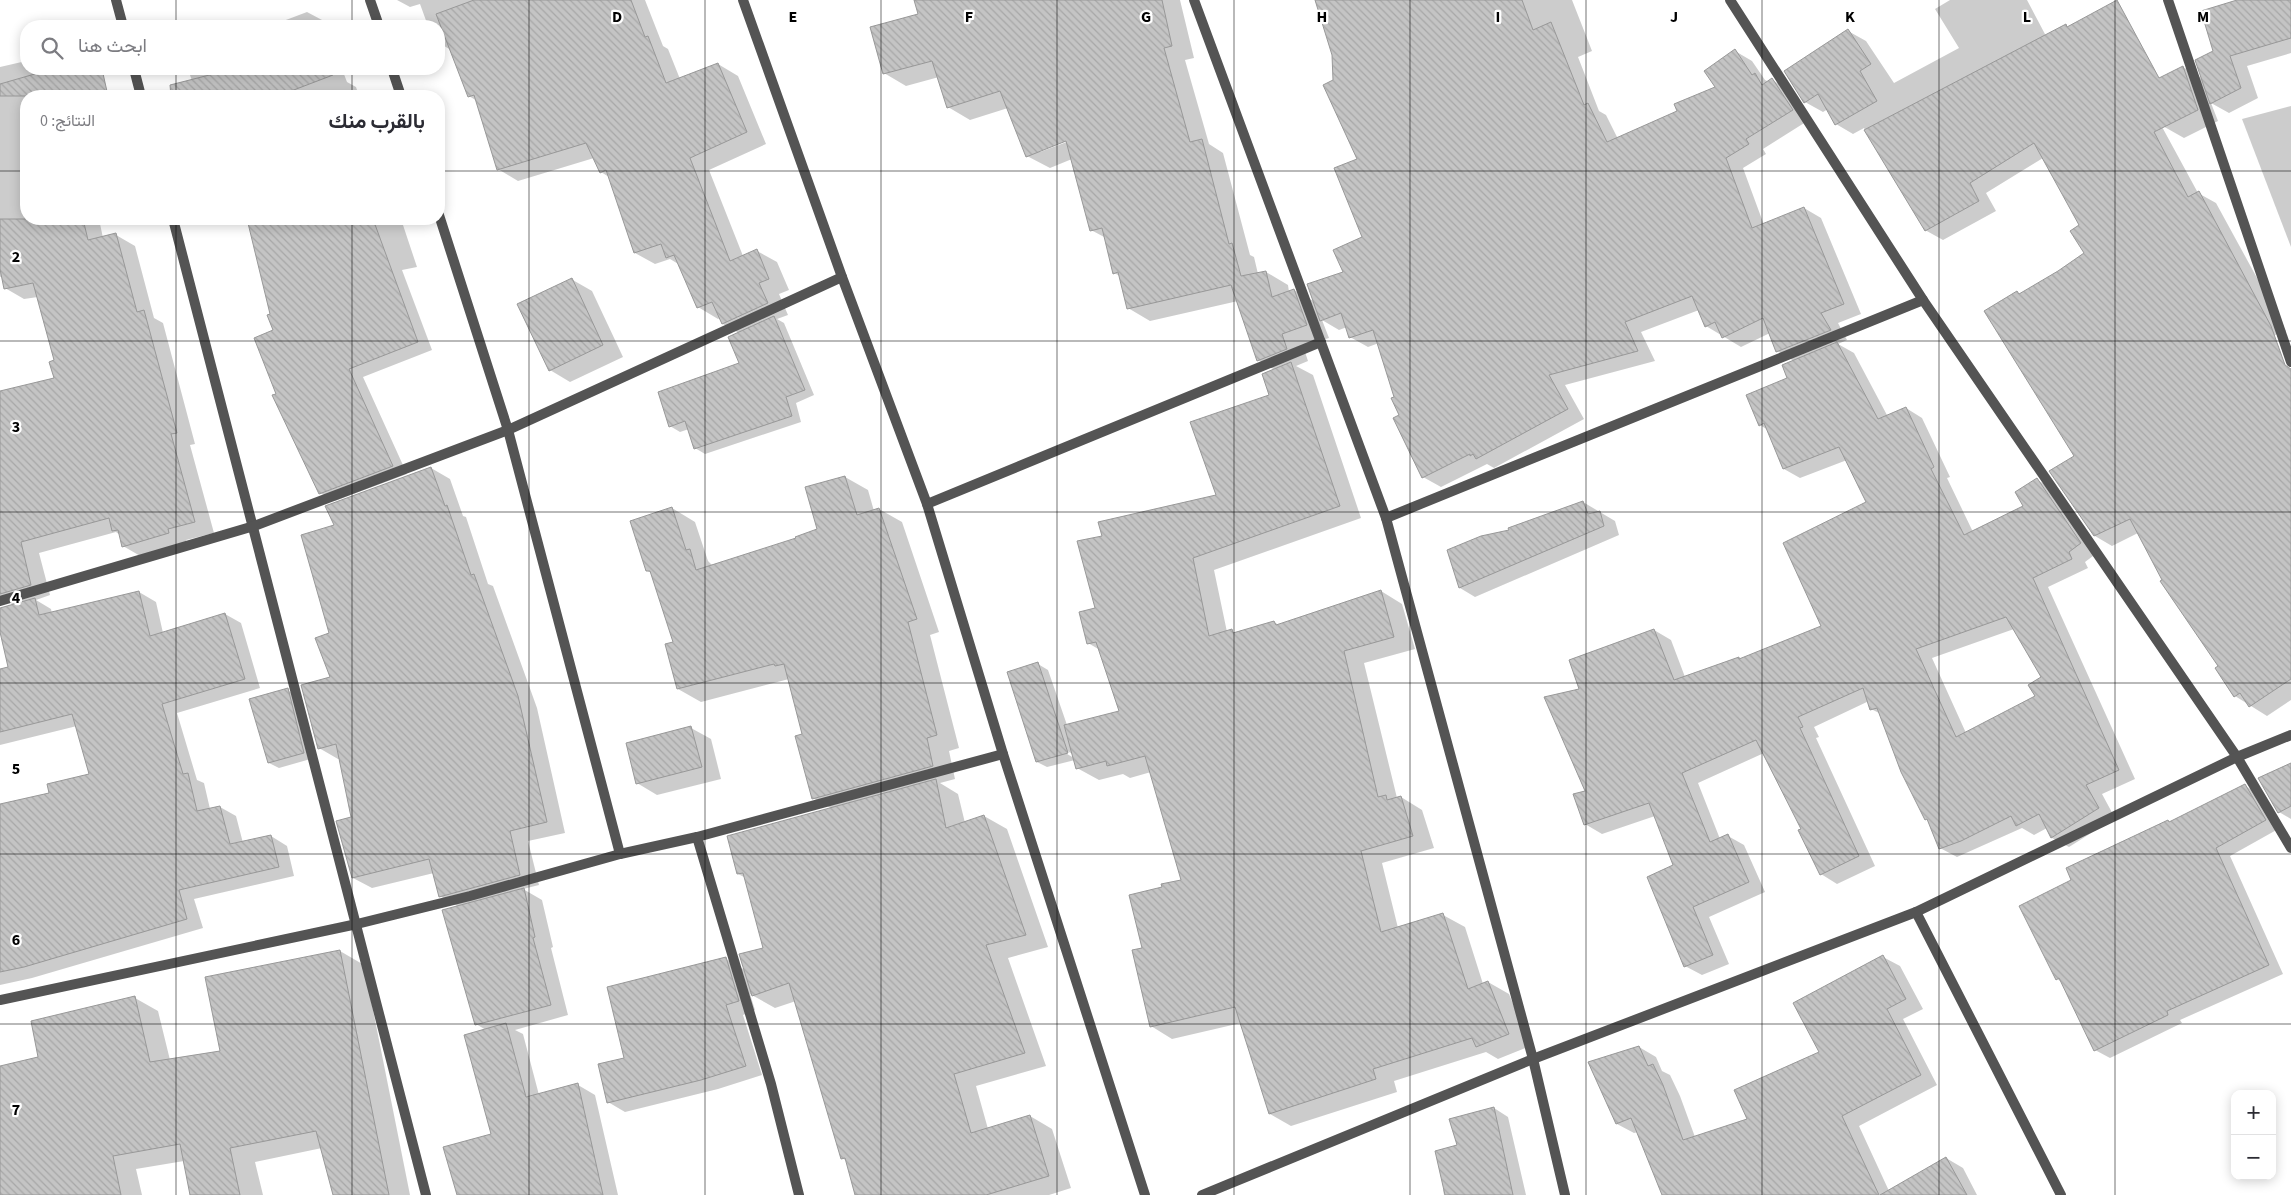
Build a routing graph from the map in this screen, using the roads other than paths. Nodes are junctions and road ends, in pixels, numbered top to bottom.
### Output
1 (116, 0) edge
2 (370, 0) edge
3 (743, 0) edge
4 (1194, 0) edge
5 (1730, 0) edge
6 (2168, 0) edge
7 (121, 20) edge
8 (376, 20) edge
9 (136, 75) edge
10 (394, 75) edge
11 (139, 90) edge
12 (399, 90) edge
13 (175, 225) edge
14 (442, 225) edge
15 (842, 277) junction
16 (1923, 300) junction
17 (1321, 342) junction
18 (2291, 362) edge
19 (508, 430) junction
20 (927, 504) junction
21 (1386, 518) junction
22 (254, 526) junction
23 (0, 601) edge
24 (2291, 735) edge
25 (1003, 754) junction
26 (2237, 757) junction
27 (697, 837) junction
28 (2291, 848) edge
29 (620, 854) junction
30 (1916, 912) junction
31 (357, 924) junction
32 (0, 1000) edge
33 (1533, 1059) junction
34 (426, 1195) edge
35 (799, 1195) edge
36 (1145, 1195) edge
37 (1202, 1195) edge
38 (1565, 1195) edge
39 (2061, 1195) edge

1 - 7 street
2 - 8 street
3 - 15 street
4 - 17 street
5 - 16 street
6 - 18 street
9 - 11 street
10 - 12 street
13 - 22 street
14 - 19 street
15 - 19 street
15 - 20 street
16 - 21 street
16 - 26 street
17 - 20 street
17 - 21 street
19 - 22 street
19 - 29 street
20 - 25 street
21 - 33 street
22 - 23 street
22 - 31 street
24 - 26 street
25 - 27 street
25 - 36 street
26 - 28 street
26 - 30 street
27 - 29 street
27 - 35 street
29 - 31 street
30 - 33 street
30 - 39 street
31 - 32 street
31 - 34 street
33 - 37 street
33 - 38 street

